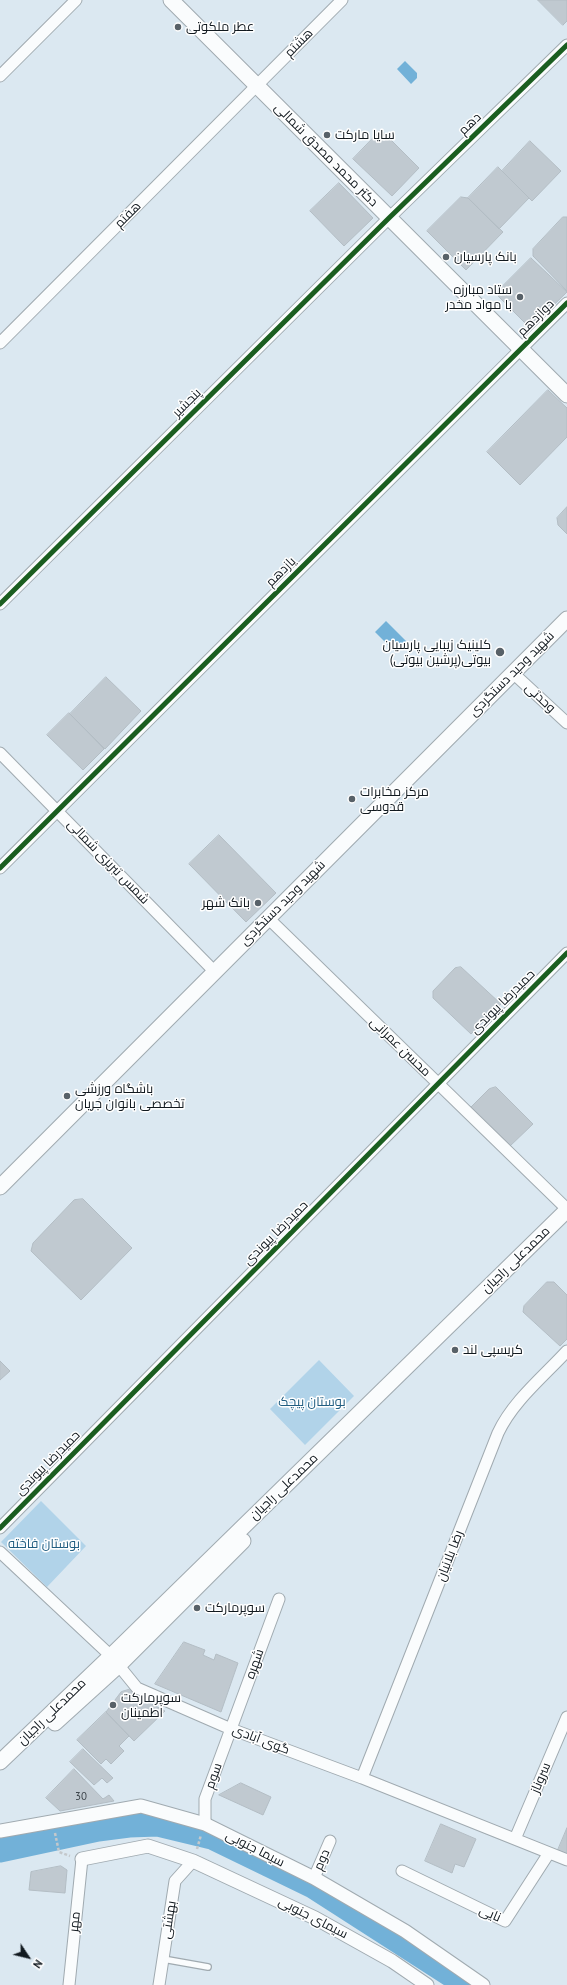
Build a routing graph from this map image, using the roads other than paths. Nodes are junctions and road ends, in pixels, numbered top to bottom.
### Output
1 (76, 0) edge
2 (171, 0) edge
3 (342, 0) edge
4 (567, 45) edge
5 (0, 76) edge
6 (257, 86) junction
7 (389, 218) junction
8 (567, 303) edge
9 (0, 343) edge
10 (521, 349) junction
11 (567, 395) edge
12 (0, 604) edge
13 (567, 619) edge
14 (513, 672) junction
15 (567, 723) edge
16 (0, 753) edge
17 (58, 810) junction
18 (0, 868) edge
19 (268, 918) junction
20 (567, 953) edge
21 (214, 971) junction
22 (438, 1084) junction
23 (0, 1187) edge
24 (567, 1209) edge
25 (567, 1224) edge
26 (567, 1351) edge
27 (0, 1528) edge
28 (0, 1552) edge
29 (279, 1599) dead end
30 (115, 1661) junction
31 (567, 1717) edge
32 (231, 1729) junction
33 (0, 1762) edge
34 (0, 1773) edge
35 (362, 1778) junction
36 (204, 1824) junction
37 (0, 1831) edge
38 (514, 1839) junction
39 (330, 1841) dead end
40 (549, 1853) junction
41 (82, 1859) joint
42 (567, 1860) edge
43 (193, 1861) junction
44 (402, 1871) dead end
45 (314, 1878) junction
46 (163, 1959) junction
47 (208, 1967) dead end
48 (69, 1985) edge
49 (159, 1985) edge
50 (427, 1985) edge
51 (483, 1985) edge

1 - 5 street
2 - 6 main road, دکتر محمد مصدق شمالی
3 - 6 street, هشتم
4 - 7 street, دهم
6 - 7 main road, دکتر محمد مصدق شمالی
6 - 9 street, هفتم
7 - 10 main road, دکتر محمد مصدق شمالی
7 - 12 street, پنجشیر
8 - 10 street, دوازدهم
10 - 11 main road, دکتر محمد مصدق شمالی
10 - 17 street, یازدهم
13 - 14 main road, شهید وحید دستگردی
14 - 15 street, وحدتی
14 - 19 main road, شهید وحید دستگردی
16 - 17 street, شمس تبریزی شمالی
17 - 18 street, یازدهم
17 - 21 street, شمس تبریزی شمالی
19 - 21 main road, شهید وحید دستگردی
19 - 22 street, محسن عمرانی
20 - 22 street, حمیدرضا پیوندی
21 - 23 main road, شهید وحید دستگردی
22 - 24 street, محسن عمرانی
22 - 27 street, حمیدرضا پیوندی
24 - 30 main road, محمدعلی راجیان
25 - 30 main road, محمدعلی راجیان
26 - 35 street, رضا بلانیان
28 - 30 street, گوی آبادی
29 - 32 street, شهره
30 - 32 street, گوی آبادی
30 - 33 main road, محمدعلی راجیان
30 - 34 main road, محمدعلی راجیان
31 - 38 street, سروناز
32 - 35 street, گوی آبادی
32 - 36 street, سوم
35 - 38 street, گوی آبادی
36 - 37 street, سیما جنوبی
36 - 45 street, سیما جنوبی
38 - 40 street, گوی آبادی
39 - 45 street, دوم
40 - 42 street, گوی آبادی
40 - 44 street, نایی
41 - 43 street
41 - 48 street, مهر
43 - 46 street, بهشتی
43 - 50 street, سیمای جنوبی
45 - 51 street, سیما جنوبی
46 - 47 lane
46 - 49 street, بهشتی

